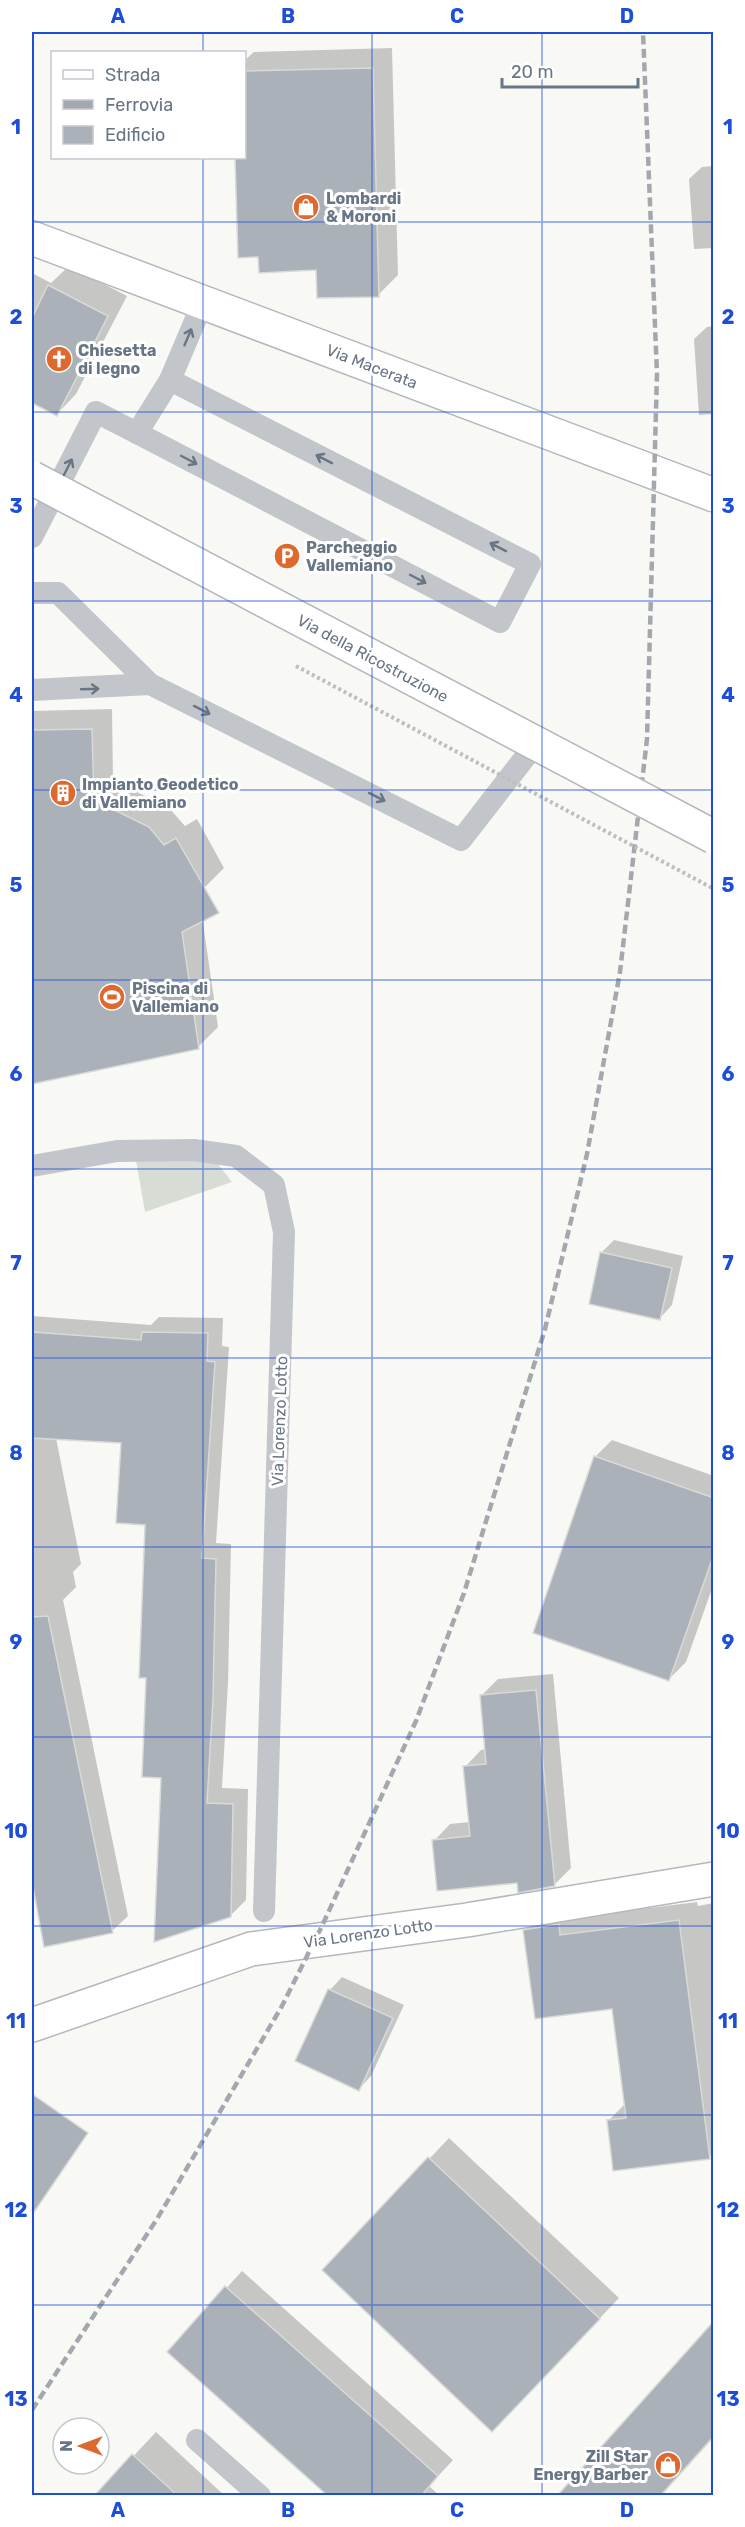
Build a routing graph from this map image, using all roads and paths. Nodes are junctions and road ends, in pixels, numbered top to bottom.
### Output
1 (32, 238) edge
2 (203, 302) junction
3 (170, 380) junction
4 (137, 433) junction
5 (43, 484) edge
6 (714, 495) edge
7 (32, 537) edge
8 (32, 593) edge
9 (289, 663) dead end
10 (150, 684) junction
11 (32, 690) edge
12 (714, 837) edge
13 (714, 889) edge
14 (32, 1166) edge
15 (714, 1880) edge
16 (264, 1911) dead end
17 (32, 2025) edge
18 (197, 2440) dead end
19 (261, 2496) edge

1 - 2 street, Via Macerata
3 -> 2 lane
2 - 6 street, Via Macerata
3 - 4 lane
4 -> 3 lane
5 -> 4 lane
5 - 7 lane
10 -> 5 lane
5 - 12 street, Via della Ricostruzione, bridge
8 - 10 lane
9 - 13 path, bridge
11 -> 10 lane
14 - 16 lane, Via Lorenzo Lotto
15 - 17 street, Via Lorenzo Lotto
18 - 19 lane

